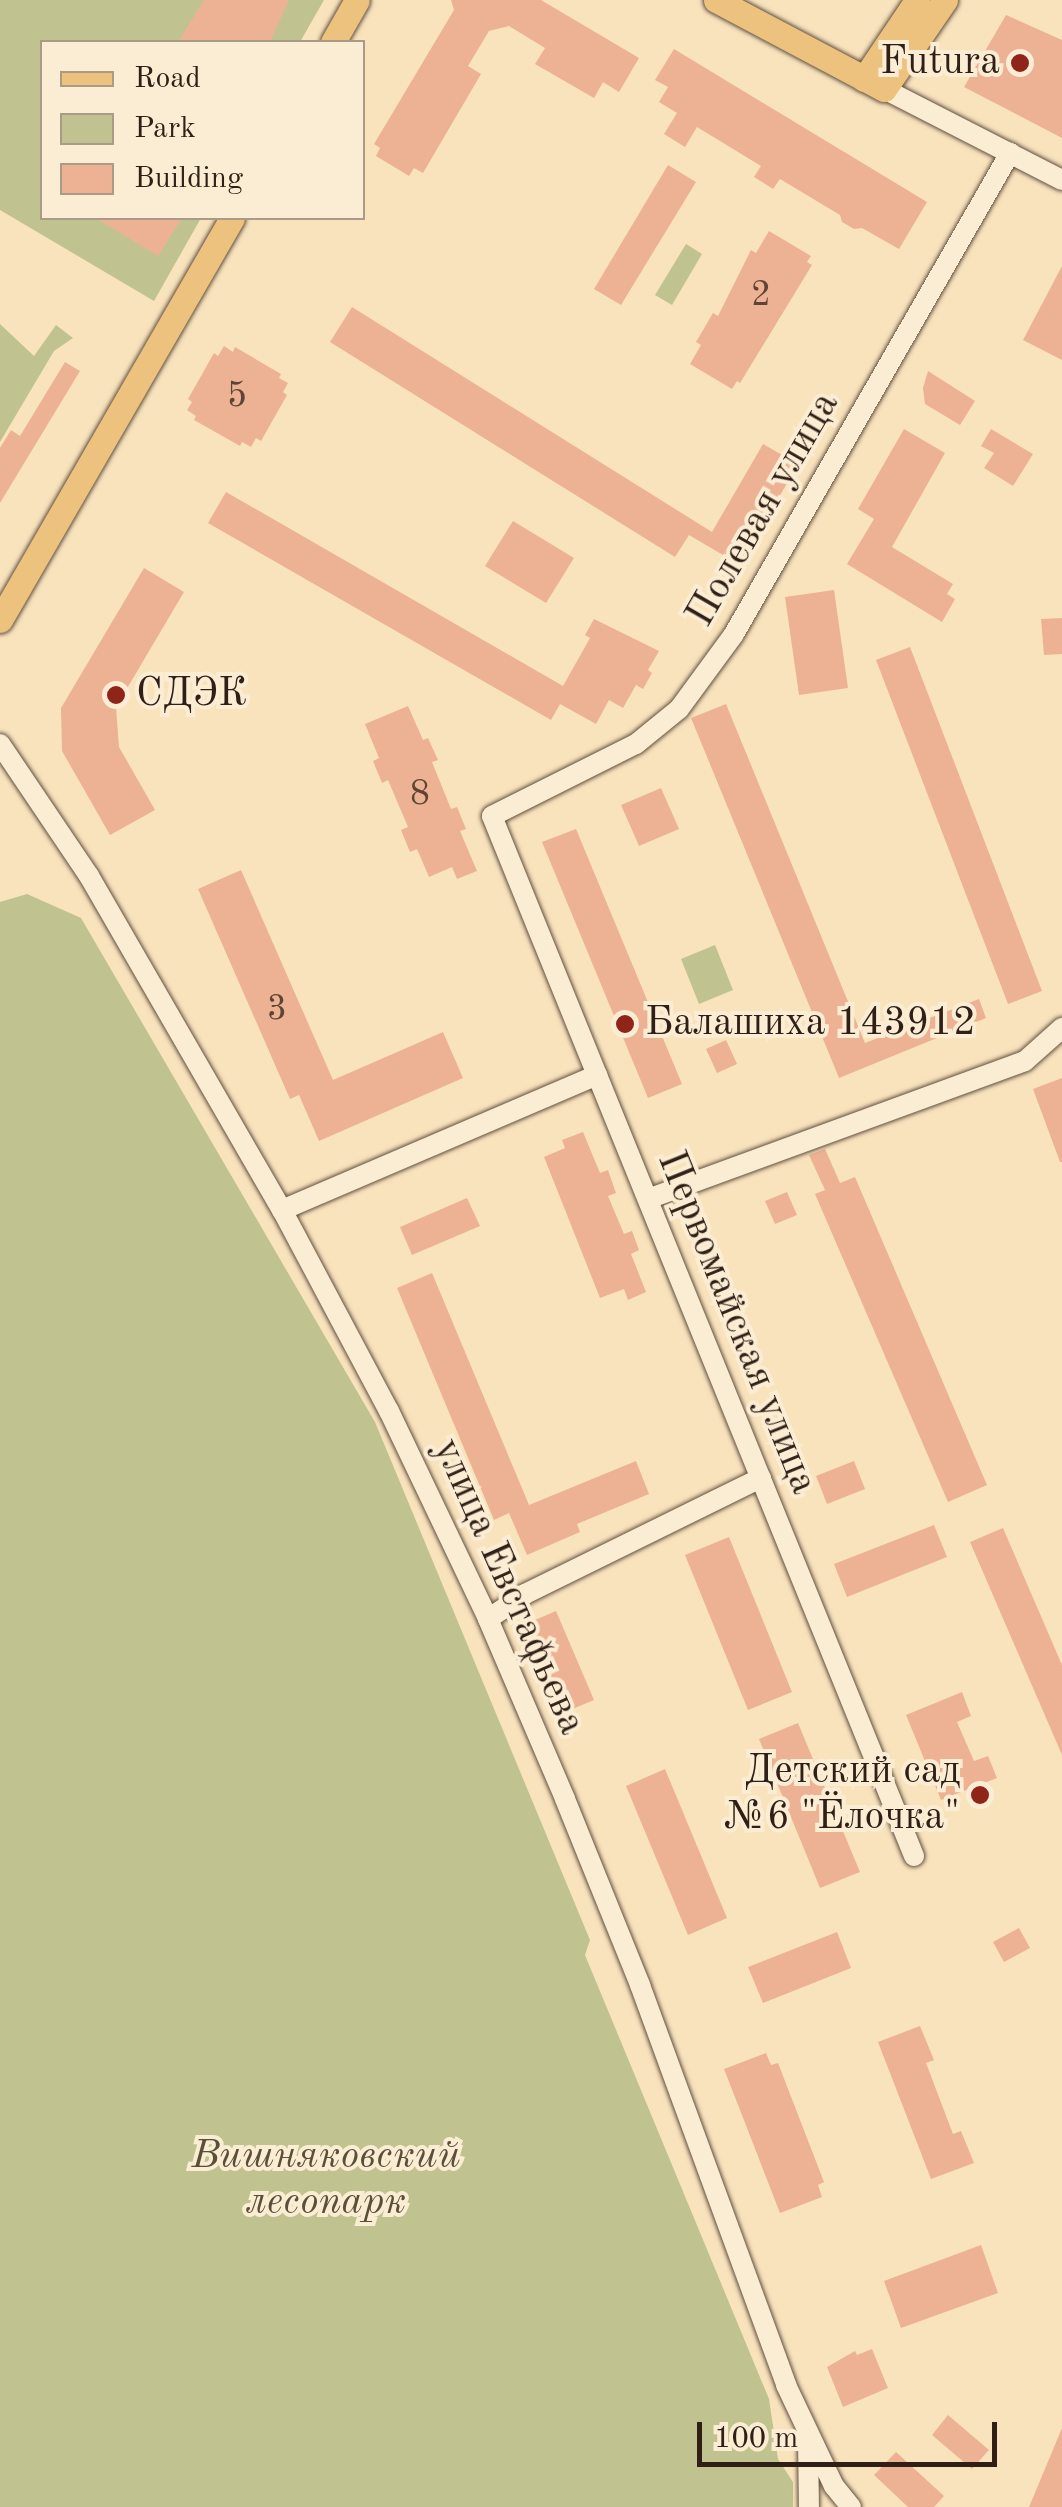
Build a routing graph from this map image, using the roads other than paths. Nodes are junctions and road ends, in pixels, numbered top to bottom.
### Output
1 (357, 0) edge
2 (716, 0) edge
3 (917, 0) edge
4 (946, 0) edge
5 (334, 40) edge
6 (874, 84) junction
7 (1010, 153) junction
8 (1062, 180) edge
9 (231, 220) edge
10 (8, 587) edge
11 (0, 620) edge
12 (0, 744) edge
13 (492, 816) joint
14 (1062, 1028) edge
15 (597, 1075) junction
16 (648, 1199) junction
17 (282, 1210) junction
18 (761, 1478) junction
19 (488, 1619) junction
20 (914, 1856) dead end
21 (808, 2433) junction
22 (808, 2507) edge
23 (851, 2507) edge

1 - 5 main road
2 - 6 main road
3 - 6 main road
4 - 6 main road
6 - 7 street
7 - 8 street
7 - 13 street, Полевая улица
9 - 10 main road
10 - 11 main road
12 - 17 street, улица Евстафьева
13 - 15 street, Первомайская улица
14 - 16 street
15 - 16 street, Первомайская улица
15 - 17 street
16 - 18 street, Первомайская улица
17 - 19 street, улица Евстафьева
18 - 19 street
18 - 20 street, Первомайская улица
19 - 21 street, улица Евстафьева
21 - 22 street
21 - 23 street, улица Евстафьева

